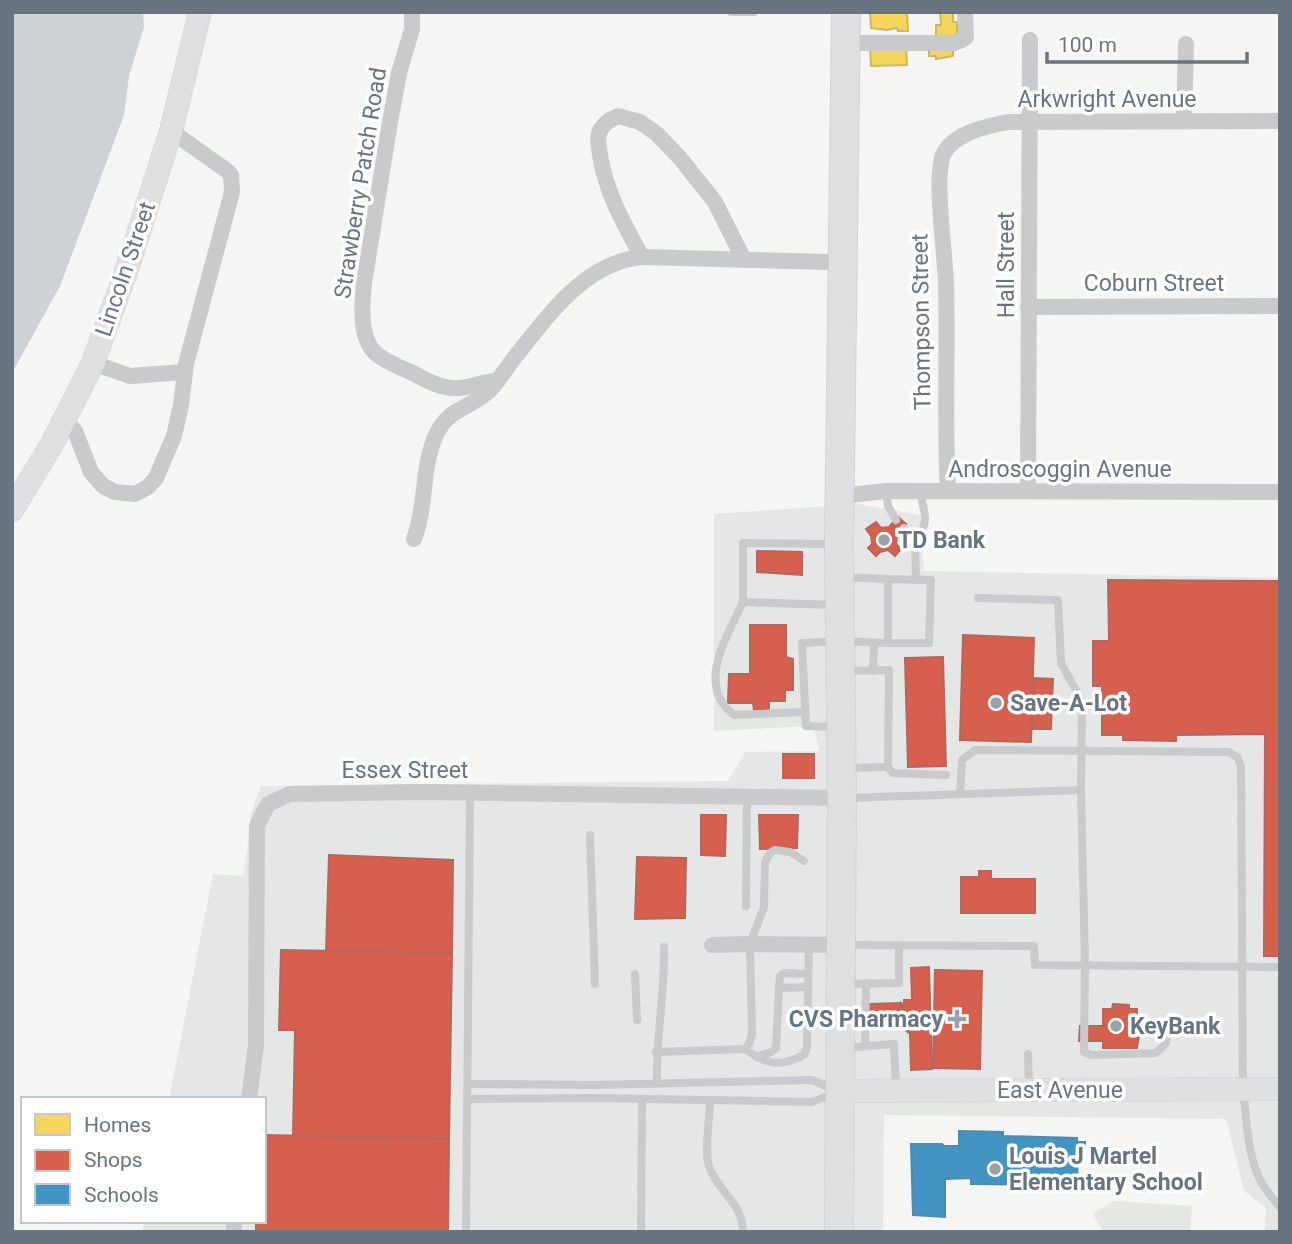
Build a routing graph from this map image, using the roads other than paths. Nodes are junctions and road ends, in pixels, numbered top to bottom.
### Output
1 (200, 12) edge
2 (412, 12) edge
3 (731, 12) edge
4 (754, 12) edge
5 (845, 12) edge
6 (965, 12) edge
7 (1030, 40) dead end
8 (845, 43) junction
9 (1186, 44) dead end
10 (1029, 121) junction
11 (1184, 121) junction
12 (1280, 121) edge
13 (171, 131) junction
14 (944, 154) joint
15 (642, 257) junction
16 (744, 260) junction
17 (843, 261) junction
18 (1280, 306) edge
19 (1028, 307) junction
20 (93, 363) junction
21 (185, 372) junction
22 (497, 381) junction
23 (64, 419) junction
24 (886, 491) junction
25 (920, 491) junction
26 (948, 491) junction
27 (1028, 491) junction
28 (1280, 492) edge
29 (840, 496) junction
30 (12, 510) edge
31 (896, 520) dead end
32 (904, 528) dead end
33 (414, 539) dead end
34 (915, 540) junction
35 (839, 544) junction
36 (840, 577) junction
37 (888, 579) junction
38 (916, 580) junction
39 (978, 598) dead end
40 (743, 602) junction
41 (839, 606) junction
42 (839, 640) junction
43 (874, 643) junction
44 (888, 643) junction
45 (839, 671) junction
46 (873, 671) junction
47 (804, 712) junction
48 (840, 727) junction
49 (1081, 751) junction
50 (888, 766) junction
51 (841, 768) junction
52 (946, 775) dead end
53 (1081, 790) junction
54 (470, 793) junction
55 (960, 794) junction
56 (747, 798) junction
57 (842, 798) junction
58 (590, 835) dead end
59 (804, 861) dead end
60 (746, 906) dead end
61 (750, 944) junction
62 (712, 945) dead end
63 (809, 945) junction
64 (841, 945) junction
65 (900, 946) junction
66 (664, 947) dead end
67 (1085, 964) junction
68 (1242, 966) junction
69 (1280, 967) edge
70 (635, 974) dead end
71 (808, 974) junction
72 (595, 984) dead end
73 (853, 984) junction
74 (808, 987) junction
75 (779, 988) junction
76 (638, 1020) dead end
77 (1167, 1036) dead end
78 (852, 1047) junction
79 (745, 1049) junction
80 (656, 1052) junction
81 (1028, 1054) dead end
82 (756, 1057) junction
83 (657, 1083) junction
84 (468, 1084) junction
85 (596, 1085) junction
86 (1243, 1089) junction
87 (1280, 1089) edge
88 (1029, 1090) junction
89 (840, 1091) junction
90 (896, 1091) junction
91 (249, 1097) edge
92 (595, 1098) junction
93 (469, 1099) junction
94 (642, 1099) junction
95 (710, 1100) junction
96 (1280, 1207) edge
97 (466, 1232) edge
98 (641, 1232) edge
99 (743, 1232) edge
100 (839, 1232) edge

1 - 13 main road, Lincoln Street
2 - 22 street, Strawberry Patch Road
3 - 4 lane
5 - 8 highway
6 - 8 street
7 - 10 street, Hall Street
8 - 17 highway
9 - 11 street
10 - 11 street, Arkwright Avenue
10 - 14 street, Arkwright Avenue
10 - 19 street, Hall Street
11 - 12 street, Arkwright Avenue
13 - 20 main road, Lincoln Street
13 - 21 street
14 - 26 street, Thompson Street
15 - 16 street
15 - 16 street
15 - 22 street
16 - 17 street
17 - 29 highway
18 - 19 street, Coburn Street
19 - 27 street, Hall Street
20 - 21 street
20 - 23 main road, Lincoln Street
21 - 23 street
22 - 33 street
23 - 30 main road, Lincoln Street
24 - 25 street, Androscoggin Avenue
24 - 29 street, Androscoggin Avenue
24 - 31 lane
25 - 26 street, Androscoggin Avenue
25 - 34 lane
26 - 27 street, Androscoggin Avenue
27 - 28 street, Androscoggin Avenue
29 - 35 highway
32 - 34 lane
34 - 38 lane
35 - 36 highway
35 - 40 lane
36 - 37 lane
36 - 41 highway
37 - 38 lane
37 - 44 lane
38 - 44 lane
39 - 49 lane
40 - 41 lane
40 - 47 lane
41 - 42 highway
42 - 43 lane
42 - 45 highway
42 - 47 lane
43 - 44 lane
43 - 46 lane
45 - 46 lane
45 - 48 highway
46 - 50 lane
47 - 48 lane
48 - 51 highway
49 - 53 lane
49 - 55 lane
49 - 68 lane
50 - 51 lane
50 - 52 lane
51 - 57 highway
53 - 55 lane
53 - 67 lane
54 - 56 street, Essex Street
54 - 84 lane
54 - 91 street, Essex Street
55 - 57 lane
56 - 57 street, Essex Street
56 - 60 lane
57 - 64 highway
58 - 72 lane
59 - 61 lane
61 - 62 street
61 - 63 street
61 - 79 lane
63 - 64 street
63 - 71 lane
64 - 65 lane
64 - 73 highway
65 - 67 lane
65 - 73 lane
66 - 80 lane
67 - 68 lane
67 - 77 lane
68 - 69 lane
68 - 86 lane
70 - 76 lane
71 - 74 lane
71 - 75 lane
73 - 78 highway
74 - 75 lane
74 - 82 lane
75 - 82 lane
78 - 89 highway
78 - 90 lane
79 - 80 lane
79 - 82 lane
80 - 83 lane
81 - 88 lane
83 - 85 lane
83 - 89 lane
84 - 85 lane
84 - 93 lane
85 - 92 lane
86 - 87 main road, East Avenue
86 - 88 main road, East Avenue
86 - 96 lane
88 - 90 main road, East Avenue
89 - 90 main road, East Avenue
89 - 95 lane
89 - 100 highway
92 - 93 lane
92 - 94 lane
93 - 97 lane
94 - 95 lane
94 - 98 lane
95 - 99 lane

